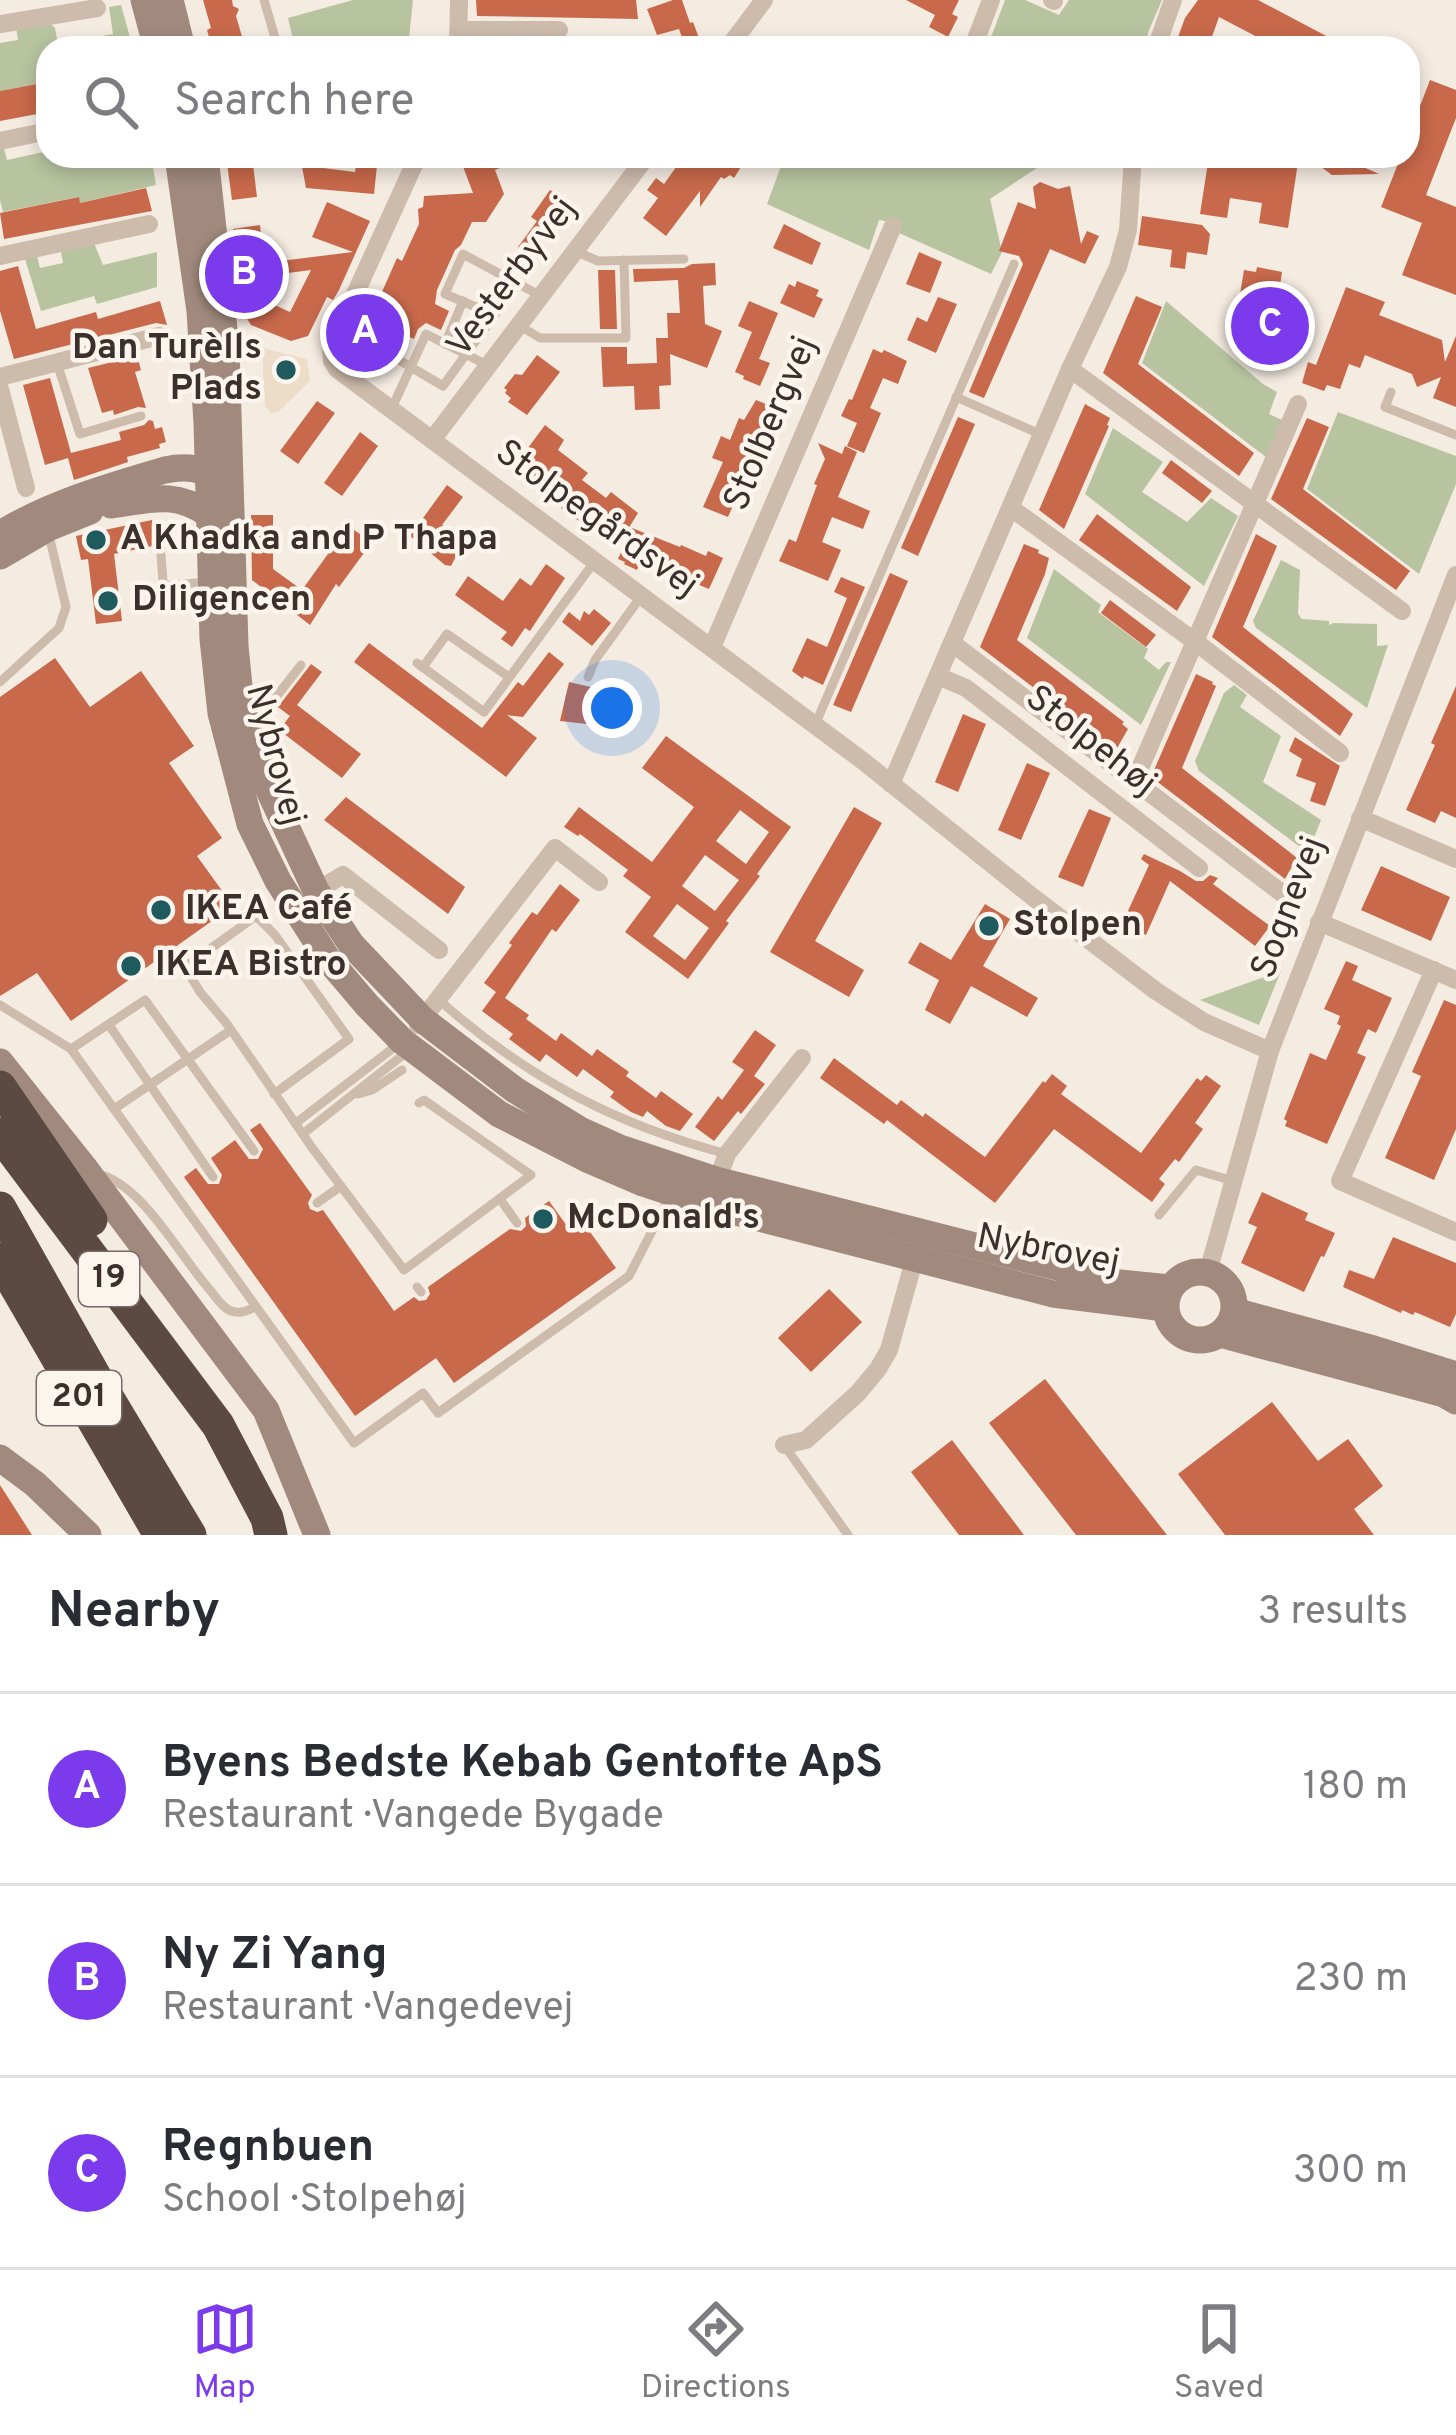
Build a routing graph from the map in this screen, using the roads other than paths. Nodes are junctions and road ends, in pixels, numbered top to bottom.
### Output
1 (144, 0) edge
2 (170, 0) edge
3 (264, 0) edge
4 (459, 0) edge
5 (764, 0) edge
6 (991, 0) edge
7 (1173, 0) edge
8 (97, 8) dead end
9 (0, 24) edge
10 (559, 30) dead end
11 (154, 36) edge
12 (179, 36) edge
13 (274, 36) edge
14 (459, 36) edge
15 (492, 36) edge
16 (737, 36) edge
17 (977, 36) edge
18 (1160, 36) edge
19 (36, 134) edge
20 (0, 141) edge
21 (180, 168) edge
22 (206, 168) edge
23 (413, 168) edge
24 (638, 168) edge
25 (1132, 168) edge
26 (149, 224) dead end
27 (892, 226) dead end
28 (575, 251) junction
29 (0, 256) edge
30 (684, 259) dead end
31 (624, 260) junction
32 (1014, 264) dead end
33 (517, 284) junction
34 (541, 296) junction
35 (463, 301) junction
36 (200, 311) junction
37 (495, 315) junction
38 (519, 325) junction
39 (159, 336) dead end
40 (445, 344) junction
41 (387, 353) dead end
42 (466, 355) junction
43 (57, 362) junction
44 (487, 365) junction
45 (410, 367) junction
46 (1070, 369) junction
47 (0, 377) edge
48 (0, 389) edge
49 (1391, 392) dead end
50 (956, 398) junction
51 (1298, 404) dead end
52 (391, 410) junction
53 (141, 416) dead end
54 (1042, 435) junction
55 (1456, 435) edge
56 (431, 440) junction
57 (178, 467) junction
58 (217, 474) junction
59 (26, 488) dead end
60 (1254, 504) junction
61 (111, 505) junction
62 (1011, 508) junction
63 (208, 514) junction
64 (48, 528) junction
65 (0, 534) edge
66 (161, 555) dead end
67 (0, 556) edge
68 (595, 561) junction
69 (1456, 575) edge
70 (221, 581) junction
71 (164, 586) junction
72 (642, 596) junction
73 (165, 608) dead end
74 (1402, 611) dead end
75 (952, 643) junction
76 (1197, 643) junction
77 (712, 647) junction
78 (301, 665) dead end
79 (938, 676) junction
80 (509, 677) junction
81 (588, 677) dead end
82 (0, 682) edge
83 (231, 710) junction
84 (815, 724) junction
85 (1340, 753) dead end
86 (1134, 782) junction
87 (891, 784) junction
88 (1360, 818) junction
89 (1456, 860) edge
90 (1199, 868) dead end
91 (599, 882) dead end
92 (1287, 897) dead end
93 (304, 898) junction
94 (1319, 922) junction
95 (439, 950) dead end
96 (1434, 970) junction
97 (1456, 980) edge
98 (0, 1006) edge
99 (109, 1025) junction
100 (231, 1030) junction
101 (418, 1040) junction
102 (71, 1049) junction
103 (1270, 1051) junction
104 (802, 1058) dead end
105 (188, 1059) junction
106 (0, 1062) edge
107 (149, 1084) junction
108 (0, 1088) edge
109 (274, 1094) junction
110 (353, 1096) junction
111 (419, 1103) dead end
112 (113, 1109) junction
113 (300, 1128) junction
114 (0, 1134) edge
115 (254, 1151) dead end
116 (86, 1170) junction
117 (213, 1177) dead end
118 (717, 1180) junction
119 (1233, 1180) junction
120 (341, 1186) junction
121 (671, 1192) junction
122 (500, 1199) junction
123 (317, 1202) dead end
124 (0, 1208) edge
125 (1159, 1215) dead end
126 (518, 1223) dead end
127 (1456, 1232) edge
128 (917, 1246) junction
129 (0, 1259) edge
130 (243, 1259) dead end
131 (230, 1271) junction
132 (1208, 1272) junction
133 (0, 1289) edge
134 (1168, 1298) junction
135 (572, 1299) dead end
136 (256, 1306) junction
137 (581, 1312) junction
138 (1227, 1322) junction
139 (477, 1366) dead end
140 (322, 1369) dead end
141 (1456, 1375) edge
142 (308, 1378) junction
143 (486, 1379) junction
144 (1456, 1401) edge
145 (218, 1425) junction
146 (784, 1445) joint
147 (0, 1458) edge
148 (88, 1535) edge
149 (137, 1535) edge
150 (160, 1535) edge
151 (190, 1535) edge
152 (271, 1535) edge
153 (317, 1535) edge
154 (848, 1535) edge

1 - 11 street
2 - 12 street
3 - 13 lane
4 - 14 street
5 - 16 street
6 - 17 street
7 - 18 street
8 - 9 street
10 - 15 street
19 - 20 street
21 - 36 street
22 - 58 street
23 - 52 street, Stolpegårdsvej
24 - 28 street, Vesterbyvej
25 - 46 street
26 - 29 street
27 - 77 street, Stolbergvej
28 - 31 lane
28 - 34 street, Vesterbyvej
30 - 31 lane
31 - 38 lane
32 - 50 lane
33 - 34 lane
33 - 35 lane
33 - 37 lane
34 - 38 street, Vesterbyvej
35 - 37 lane
35 - 40 lane
36 - 57 street
36 - 58 street
37 - 42 lane
38 - 44 street, Vesterbyvej
39 - 43 street
40 - 42 lane
40 - 45 lane
41 - 45 lane
42 - 44 lane
42 - 45 lane
43 - 47 street
43 - 53 lane
44 - 56 street, Vesterbyvej
45 - 52 lane
46 - 54 street
46 - 60 street
48 - 59 street
49 - 55 lane
50 - 54 lane
50 - 84 lane
51 - 60 street, Stolpehøj
52 - 56 street, Stolpegårdsvej
54 - 62 street
56 - 68 street, Stolpegårdsvej
57 - 58 street
57 - 65 street
58 - 61 street
58 - 63 street, Nybrovej
58 - 70 street
60 - 74 street
60 - 76 street, Stolpehøj
61 - 63 street
61 - 64 street
62 - 75 street
62 - 76 street
63 - 70 street, Nybrovej
64 - 67 street
64 - 82 lane
66 - 71 lane
68 - 72 street, Stolpegårdsvej
68 - 80 lane
69 - 88 street, Sognevej
70 - 71 lane
70 - 83 street, Nybrovej
71 - 73 lane
72 - 77 street, Stolpegårdsvej
72 - 81 lane
75 - 79 street
75 - 86 street, Stolpehøj
76 - 85 street
76 - 86 street, Stolpehøj
77 - 84 street, Stolpegårdsvej
78 - 83 lane
79 - 87 street
79 - 90 street, Stolpehøj
80 - 80 lane
83 - 93 street, Nybrovej
84 - 87 street, Stolpegårdsvej
86 - 92 street, Stolpehøj
87 - 103 street, Stolpegårdsvej
88 - 89 street
88 - 94 street, Sognevej
91 - 101 street
93 - 95 street
93 - 101 street, Nybrovej
93 - 101 street, Nybrovej
94 - 96 street
94 - 103 street, Sognevej
96 - 97 street
96 - 127 street
98 - 102 lane
99 - 102 lane
99 - 105 lane
99 - 107 lane
100 - 105 lane
100 - 109 lane
100 - 109 lane
101 - 110 lane
101 - 110 lane
101 - 113 lane
101 - 118 street, Nybrovej
101 - 118 lane
101 - 121 street, Nybrovej
102 - 112 lane
103 - 119 street, Sognevej
104 - 118 street
105 - 107 lane
105 - 115 lane
106 - 116 street
107 - 112 lane
107 - 117 lane
108 - 145 highway
109 - 113 lane
110 - 113 lane
111 - 122 lane
112 - 131 lane
113 - 120 lane
114 - 145 highway, 19
116 - 136 lane
116 - 153 street
118 - 121 street, Nybrovej
118 - 128 street, Nybrovej
119 - 125 lane
119 - 132 street, Sognevej
120 - 122 lane
120 - 123 lane
121 - 137 lane
122 - 126 lane
124 - 151 highway, 201
128 - 134 street, Nybrovej
128 - 146 street
129 - 150 highway, 201
130 - 131 lane
131 - 136 lane
132 - 134 street
132 - 138 street
133 - 149 highway
134 - 138 street
135 - 137 lane
136 - 142 lane
137 - 143 lane
138 - 141 street
138 - 144 street
139 - 143 lane
140 - 142 lane
142 - 143 lane
145 - 152 highway, 19
146 - 154 lane
147 - 148 street

